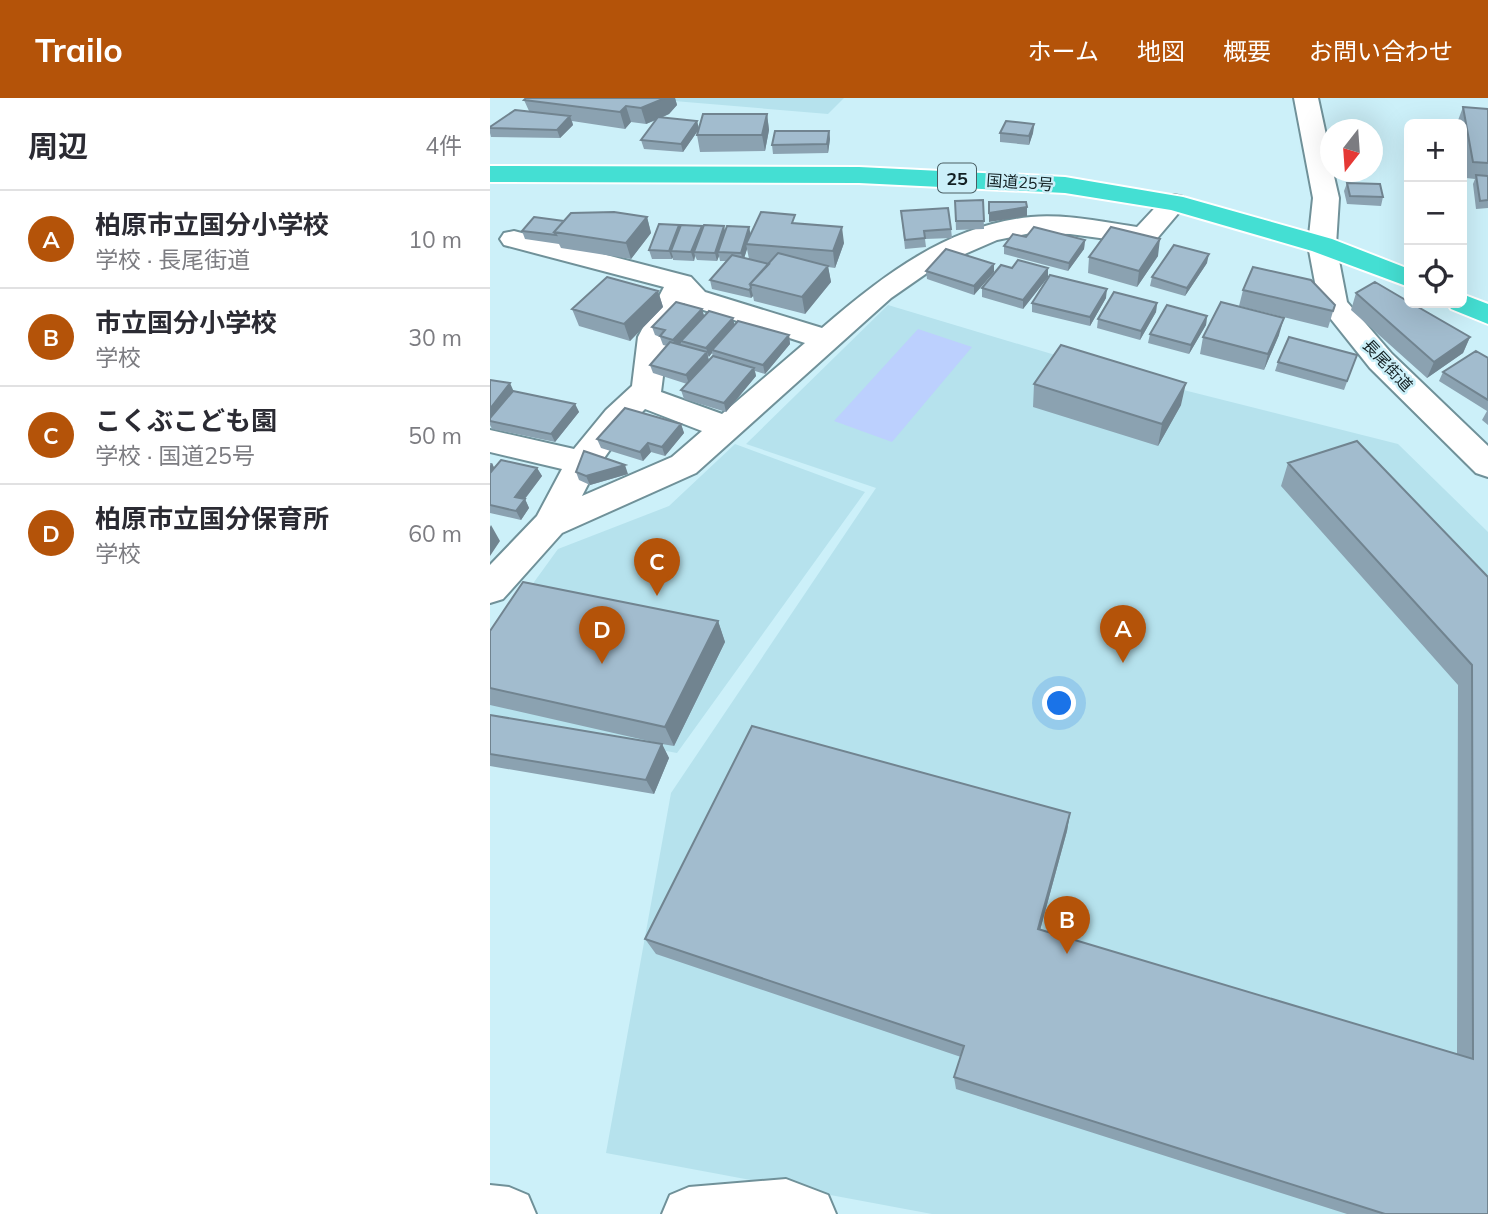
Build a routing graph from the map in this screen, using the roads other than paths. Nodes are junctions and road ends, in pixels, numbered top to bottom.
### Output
1 (1306, 98) edge
2 (490, 174) edge
3 (1174, 203) junction
4 (514, 239) dead end
5 (1322, 245) junction
6 (1404, 277) edge
7 (681, 283) junction
8 (1467, 306) edge
9 (1488, 315) edge
10 (827, 340) junction
11 (629, 407) junction
12 (727, 428) junction
13 (490, 441) edge
14 (582, 462) junction
15 (1488, 465) edge
16 (550, 524) junction
17 (490, 589) edge
18 (490, 1212) edge
19 (509, 1214) edge
20 (690, 1214) edge
21 (809, 1214) edge

1 - 5 street, 長尾街道
2 - 3 highway, 国道25号 / 25
3 - 5 highway, 国道25号 / 25
3 - 10 street
4 - 7 street
5 - 6 highway, 国道25号 / 25
5 - 15 street, 長尾街道
7 - 10 street
7 - 11 street
8 - 9 highway
10 - 12 street
11 - 12 street
11 - 14 street
12 - 16 street
13 - 14 street
14 - 16 street
16 - 17 street
18 - 19 street
20 - 21 street

